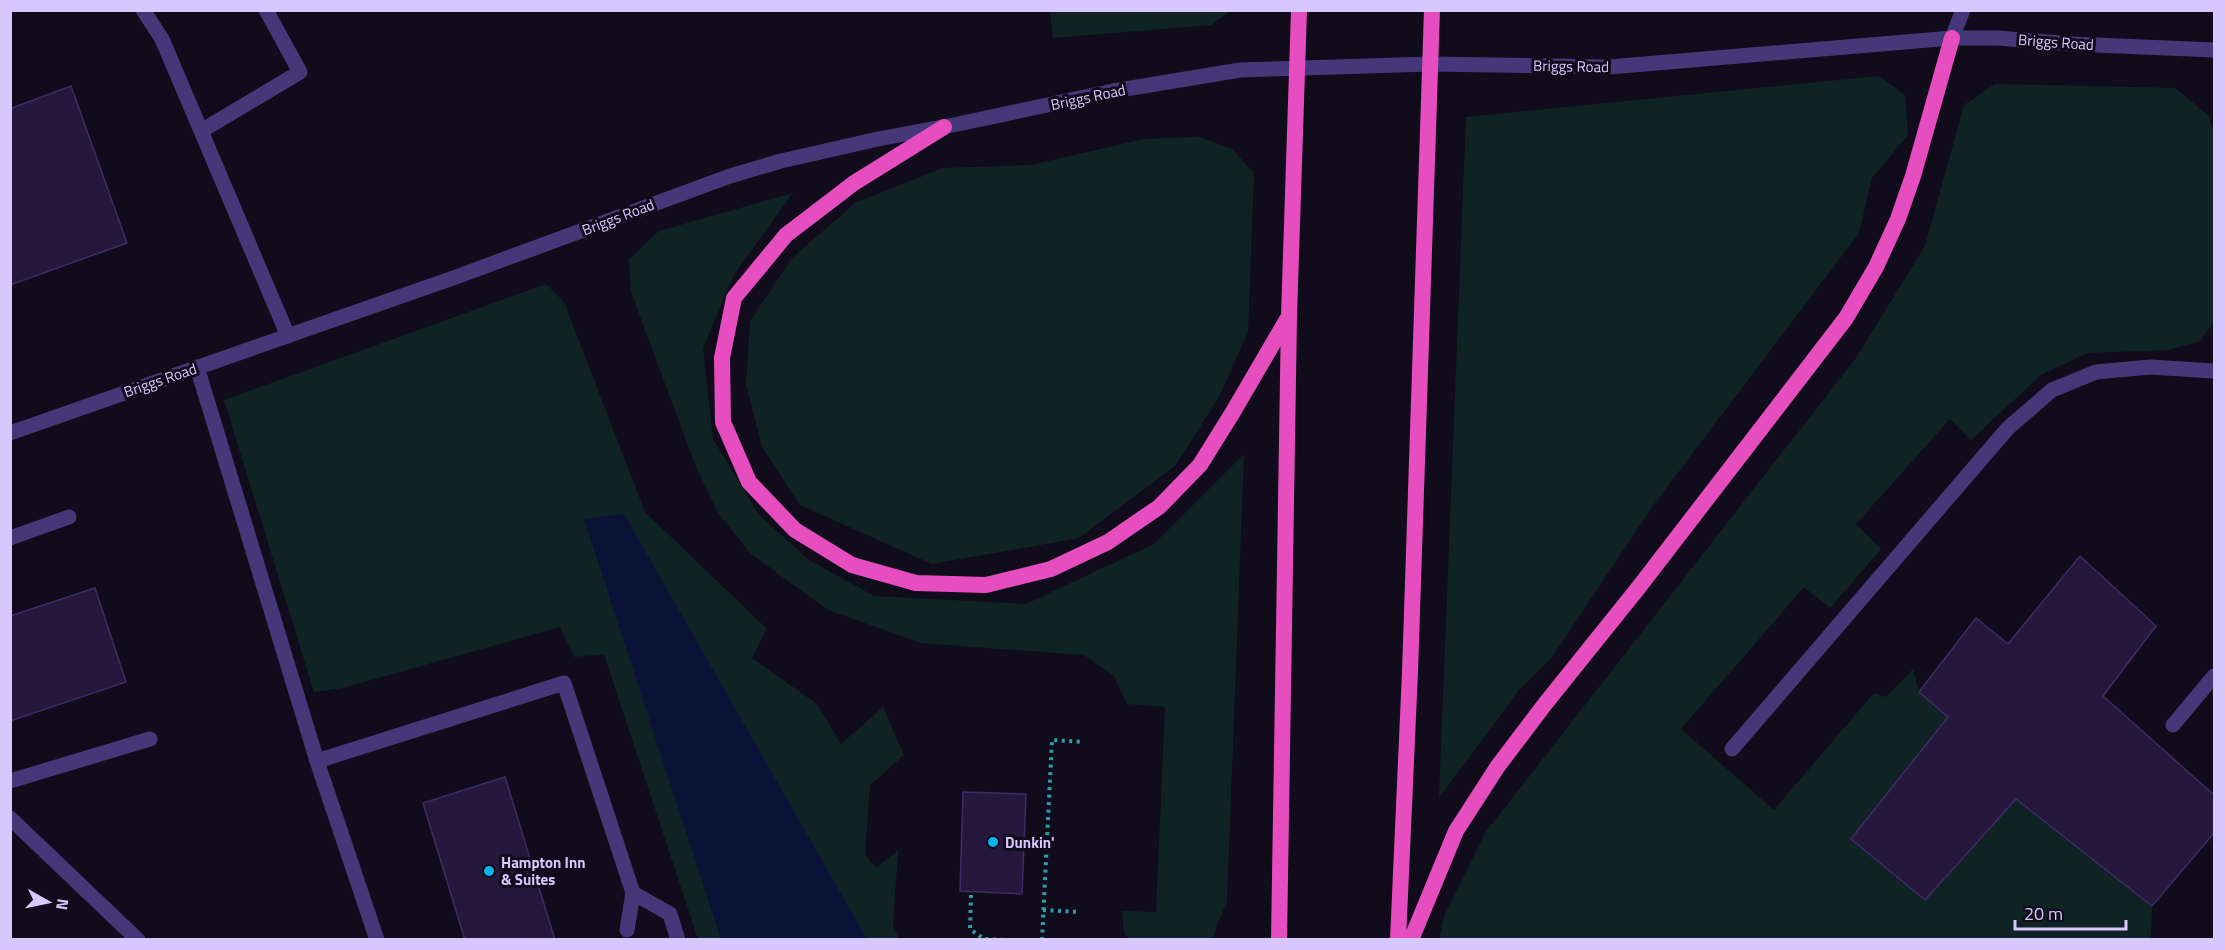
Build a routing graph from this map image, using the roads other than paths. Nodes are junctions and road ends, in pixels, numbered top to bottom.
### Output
1 (144, 10) edge
2 (266, 10) edge
3 (1299, 10) edge
4 (1432, 10) edge
5 (1963, 10) edge
6 (1952, 38) junction
7 (2214, 50) edge
8 (1431, 64) junction
9 (1298, 69) junction
10 (944, 127) junction
11 (201, 131) junction
12 (1289, 316) junction
13 (288, 336) junction
14 (197, 367) junction
15 (2214, 371) edge
16 (10, 433) edge
17 (69, 517) dead end
18 (10, 538) edge
19 (2214, 676) edge
20 (2173, 725) dead end
21 (150, 739) dead end
22 (1732, 750) dead end
23 (317, 761) junction
24 (10, 781) edge
25 (10, 818) edge
26 (633, 893) junction
27 (627, 930) dead end
28 (138, 939) edge
29 (377, 939) edge
30 (678, 939) edge
31 (1278, 939) edge
32 (1398, 939) edge
33 (1412, 939) edge

1 - 11 street
2 - 11 street
3 - 9 highway
4 - 8 highway
5 - 6 street
6 - 7 street, Briggs Road
6 - 8 street, Briggs Road
6 - 33 highway
8 - 9 street, Briggs Road
8 - 32 highway
9 - 10 street, Briggs Road
9 - 12 highway
10 - 12 highway
10 - 13 street, Briggs Road
11 - 13 street
12 - 31 highway
13 - 14 street, Briggs Road
14 - 16 street, Briggs Road
14 - 23 street
15 - 22 street
17 - 18 street
19 - 20 street
21 - 24 street
23 - 26 street
23 - 29 street
25 - 28 street
26 - 27 street
26 - 30 street

